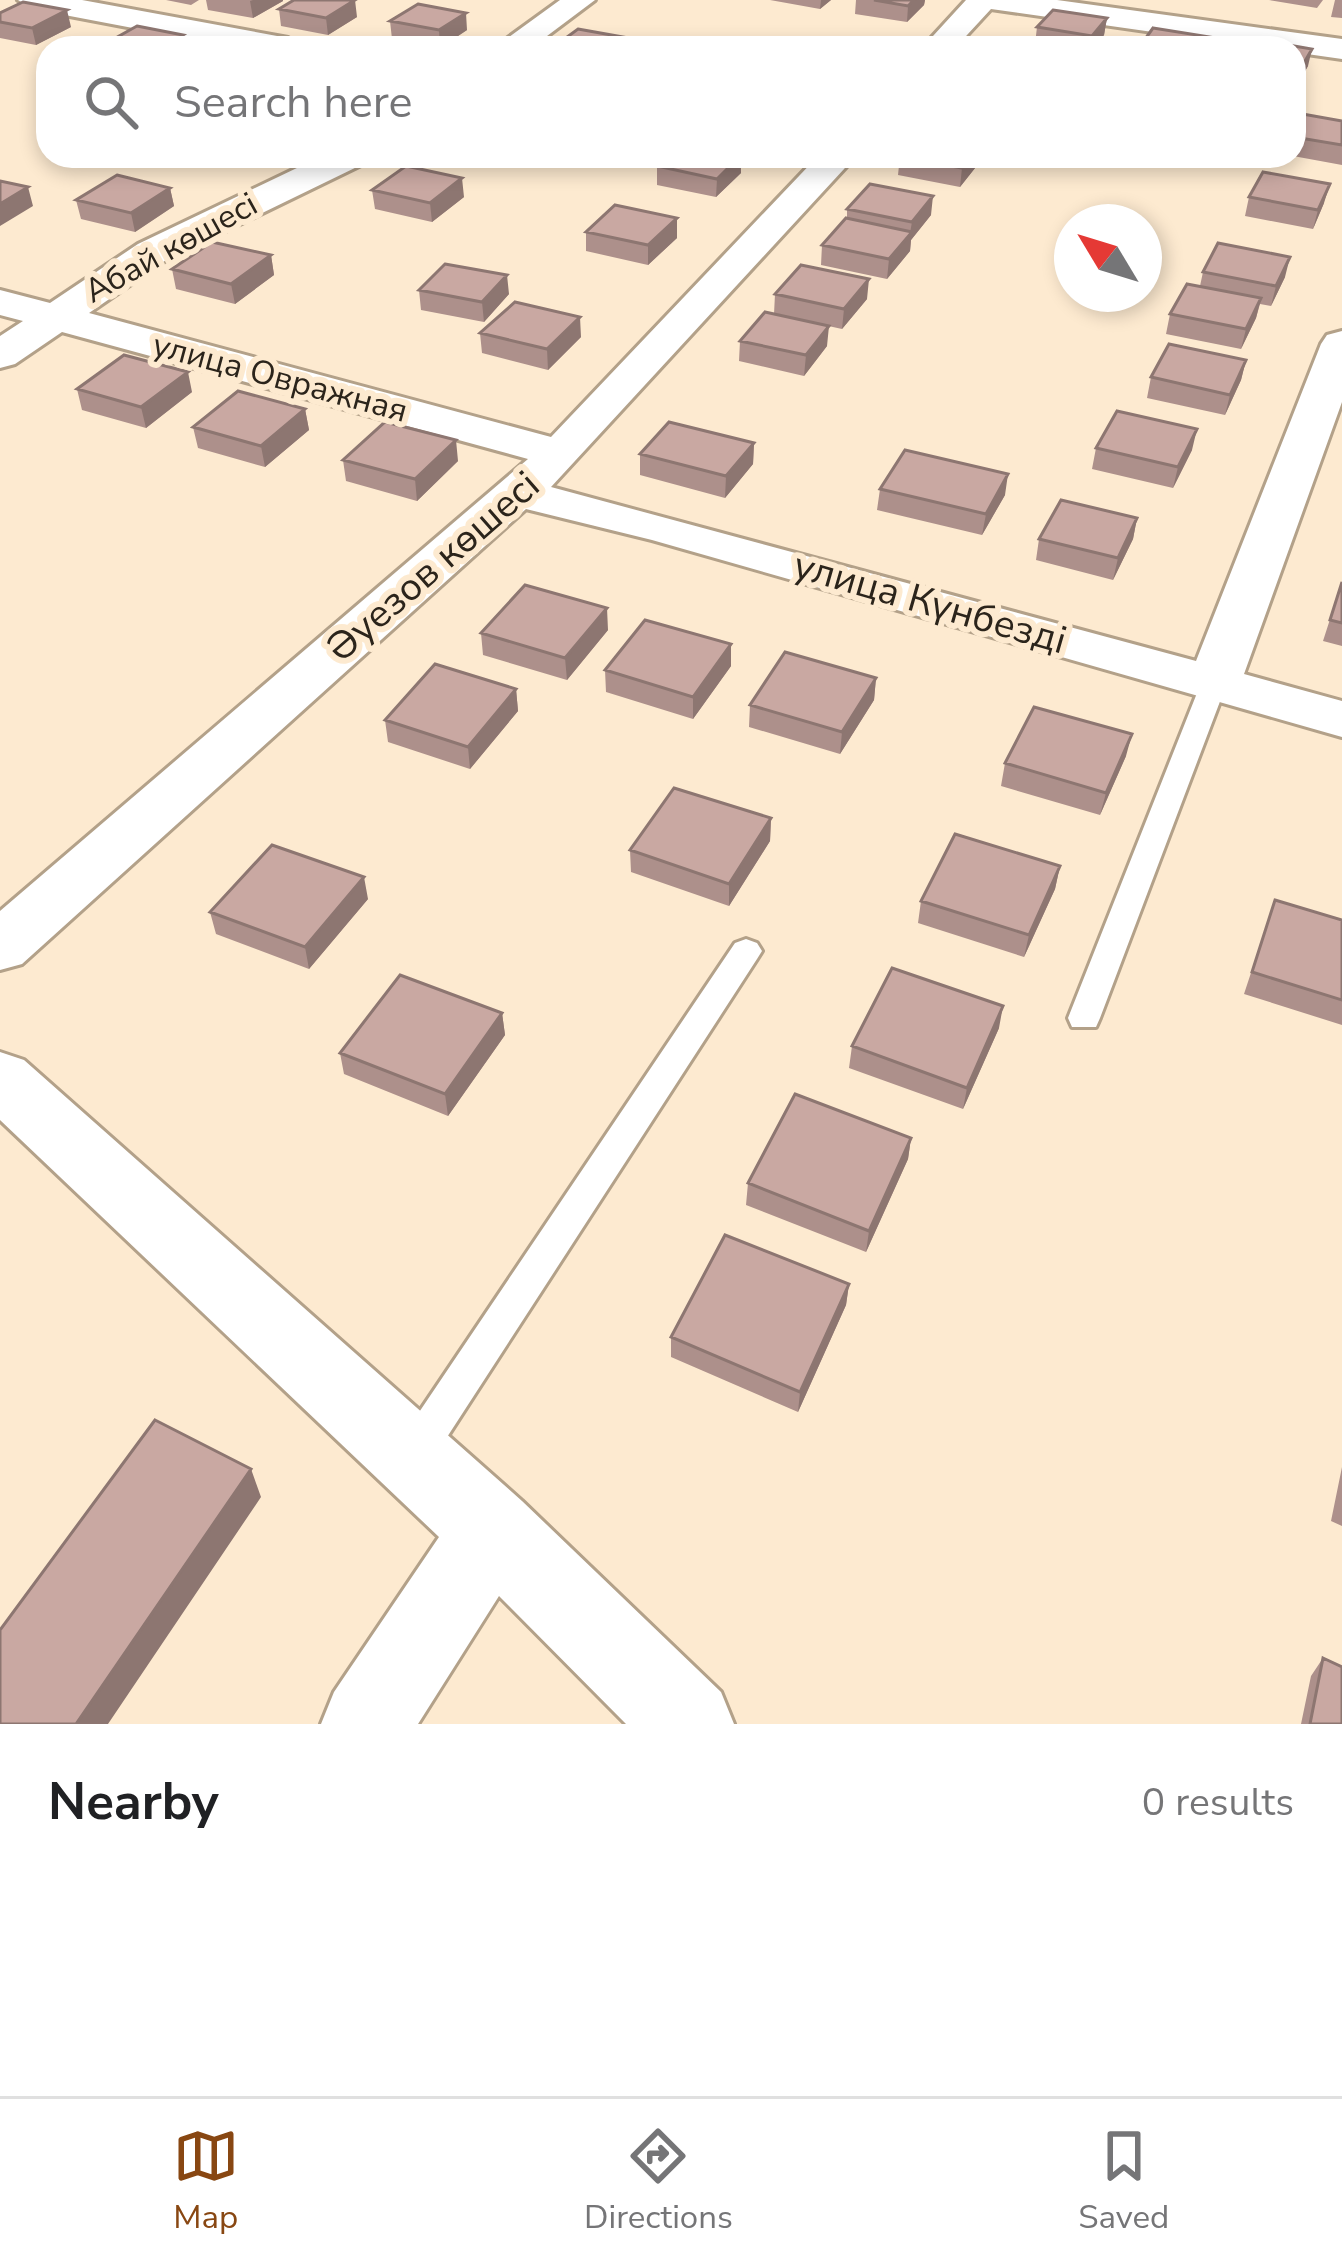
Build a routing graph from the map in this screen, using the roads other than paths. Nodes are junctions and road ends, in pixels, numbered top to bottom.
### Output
1 (33, 0) edge
2 (580, 0) edge
3 (987, 0) edge
4 (224, 36) edge
5 (528, 36) edge
6 (950, 36) edge
7 (1248, 36) edge
8 (1306, 44) edge
9 (1342, 49) edge
10 (325, 168) edge
11 (827, 168) edge
12 (0, 302) edge
13 (53, 316) junction
14 (1342, 344) edge
15 (0, 355) edge
16 (561, 454) junction
17 (517, 493) junction
18 (1214, 683) junction
19 (1342, 719) edge
20 (0, 947) edge
21 (746, 951) dead end
22 (1084, 1018) dead end
23 (0, 1079) edge
24 (413, 1454) junction
25 (493, 1530) junction
26 (366, 1724) edge
27 (689, 1724) edge

1 - 4 street
2 - 5 street
3 - 6 street
3 - 7 street
8 - 9 street
10 - 13 street, Абай көшесі
11 - 16 street, Әуезов көшесі
12 - 13 street, улица Овражная
13 - 15 street, Абай көшесі
13 - 16 street, улица Овражная
14 - 18 street
16 - 17 street, Әуезов көшесі
17 - 18 street, улица Күнбезді
17 - 20 street, Әуезов көшесі
18 - 19 street, улица Күнбезді
18 - 22 lane
21 - 24 lane
23 - 24 street
24 - 25 street
25 - 26 street
25 - 27 street

